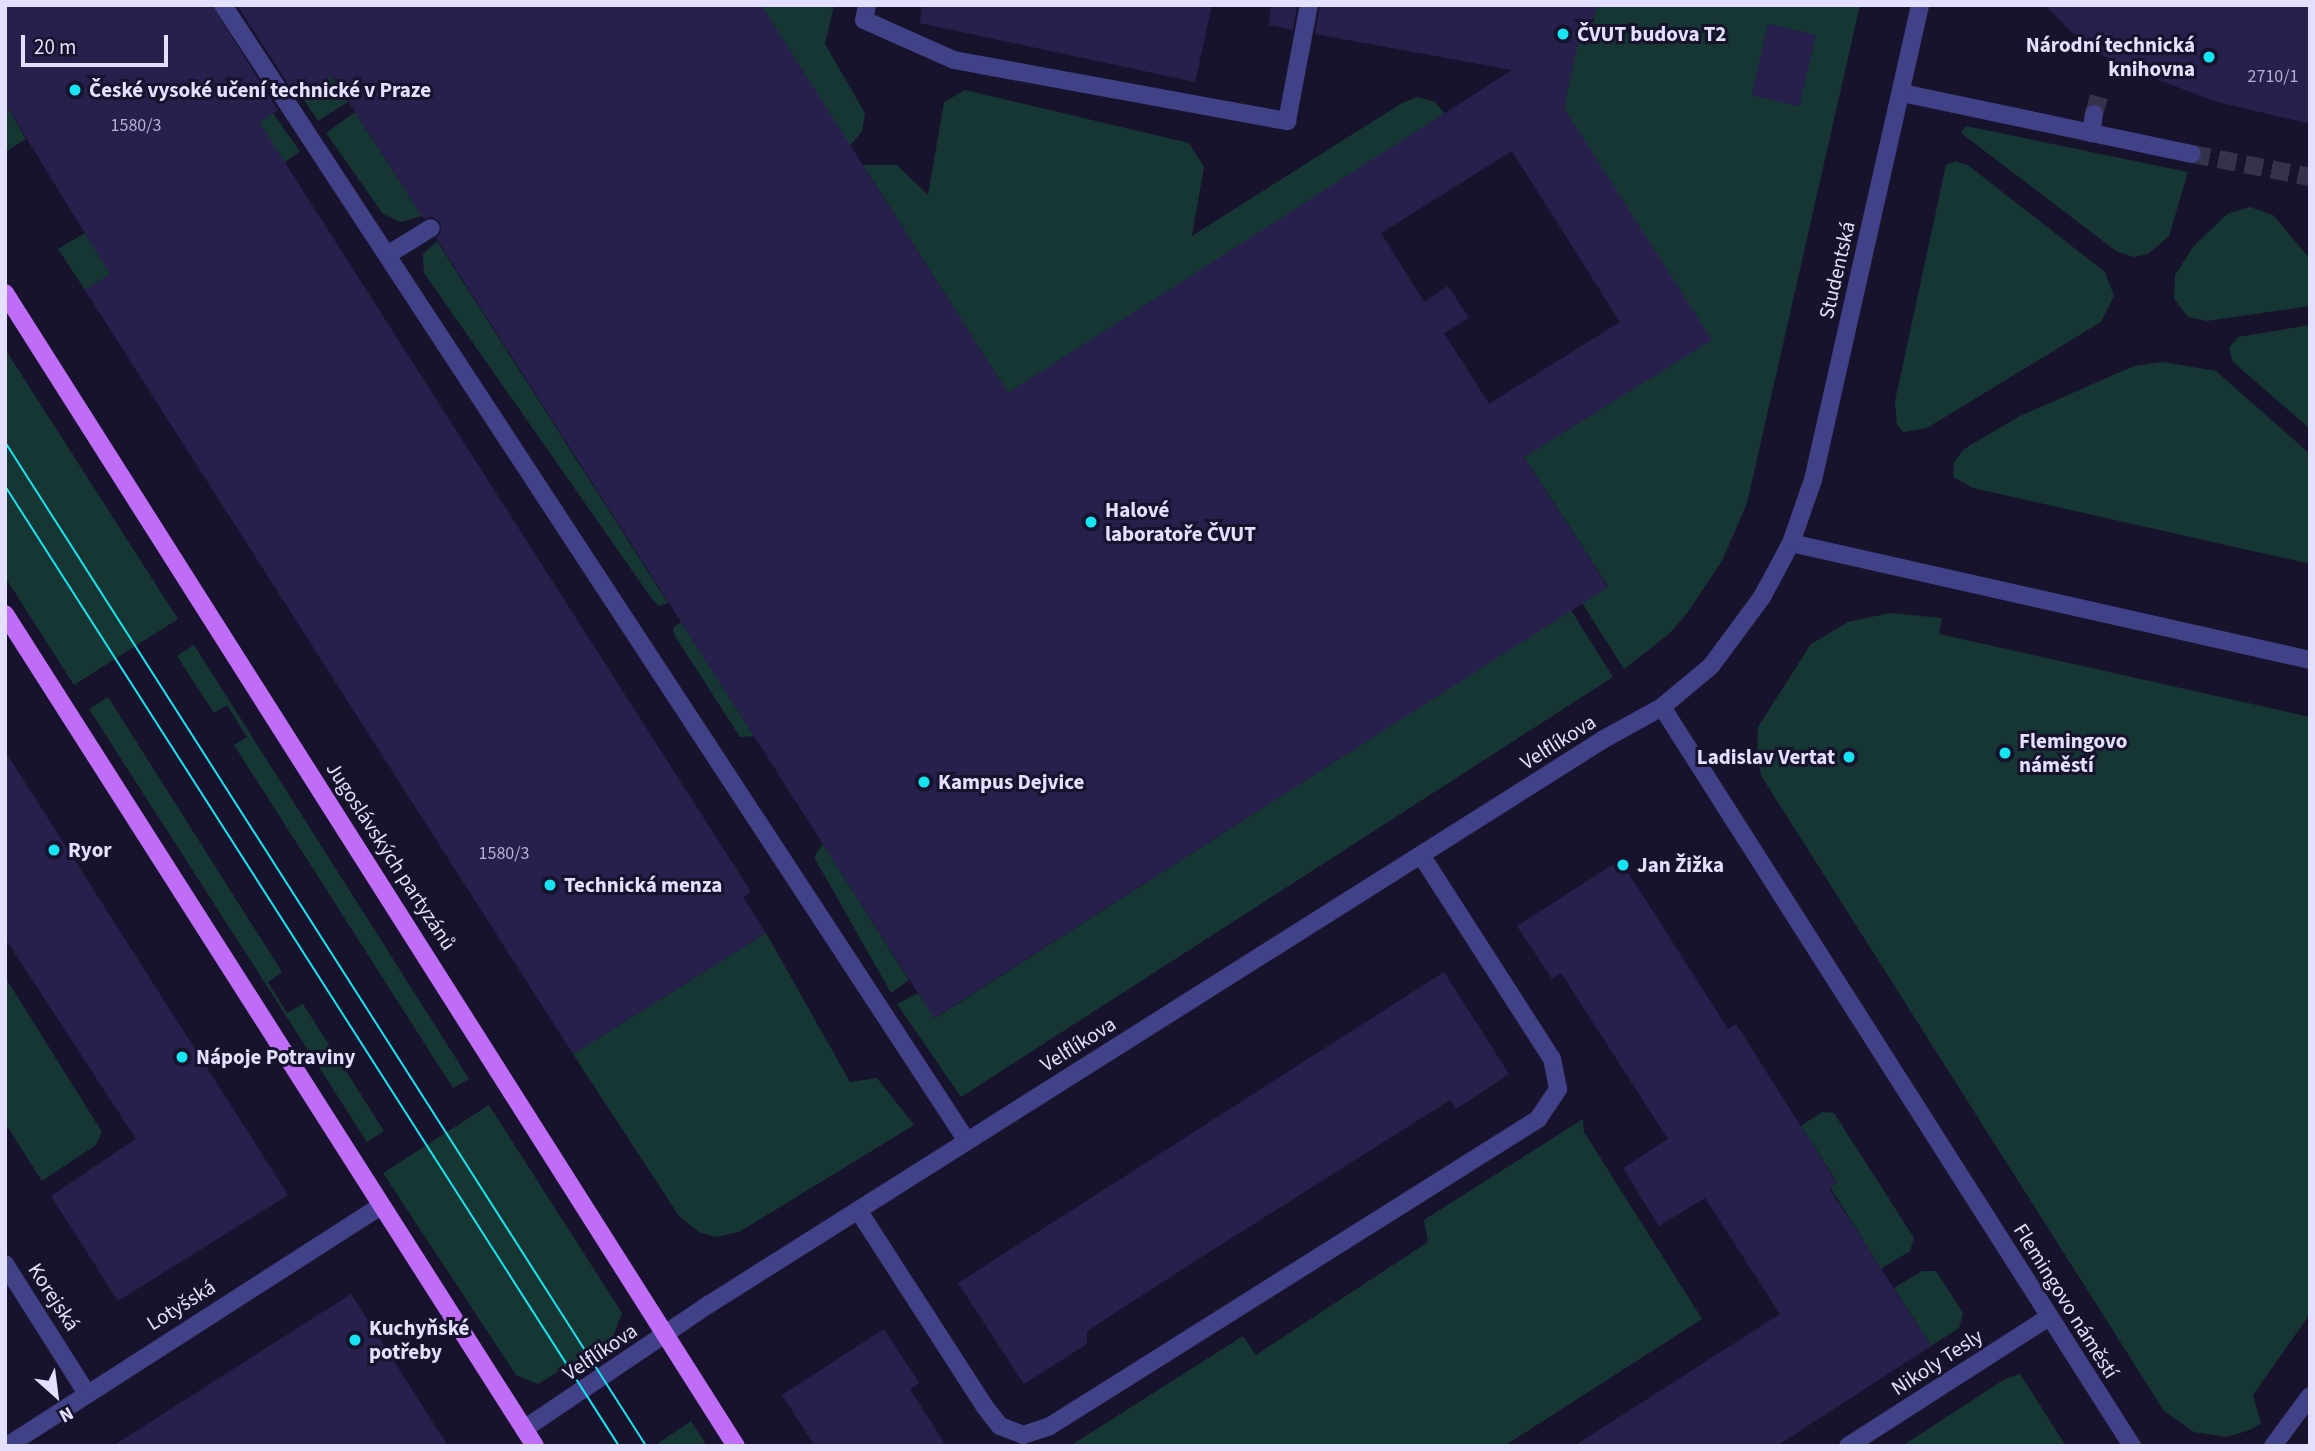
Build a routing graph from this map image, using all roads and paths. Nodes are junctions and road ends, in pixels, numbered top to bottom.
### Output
1 (223, 5) edge
2 (867, 5) edge
3 (1309, 5) edge
4 (1920, 5) edge
5 (1902, 93) junction
6 (2094, 114) tunnel mouth
7 (2091, 133) junction
8 (2192, 154) tunnel mouth
9 (431, 228) dead end
10 (388, 254) junction
11 (5, 293) edge
12 (1791, 543) junction
13 (5, 614) edge
14 (2310, 660) edge
15 (1662, 707) junction
16 (1421, 855) junction
17 (967, 1141) junction
18 (381, 1206) junction
19 (858, 1210) junction
20 (5, 1264) edge
21 (2049, 1317) junction
22 (668, 1333) junction
23 (86, 1392) junction
24 (2310, 1396) edge
25 (524, 1429) junction
26 (8, 1446) edge
27 (535, 1446) edge
28 (736, 1446) edge
29 (1848, 1446) edge
30 (2132, 1446) edge
31 (2273, 1446) edge

1 - 10 street
2 - 3 street
4 - 5 street, Studentská
5 - 7 street
5 - 12 street, Studentská
6 - 7 street
7 - 8 street
9 - 10 street
10 - 17 street
11 - 22 main road, Jugoslávských partyzánů
12 - 14 street
12 - 15 street
13 - 18 main road
15 - 16 street, Velflíkova
15 - 21 street, Flemingovo náměstí
16 - 17 street, Velflíkova
16 - 19 street
17 - 19 street, Velflíkova
18 - 23 street, Lotyšská
18 - 25 main road
19 - 22 street, Velflíkova
20 - 23 street, Korejská
21 - 29 street, Nikoly Tesly
21 - 30 street, Flemingovo náměstí
22 - 25 street, Velflíkova
22 - 28 main road, Jugoslávských partyzánů
23 - 26 street, Lotyšská
24 - 31 street
25 - 27 main road

